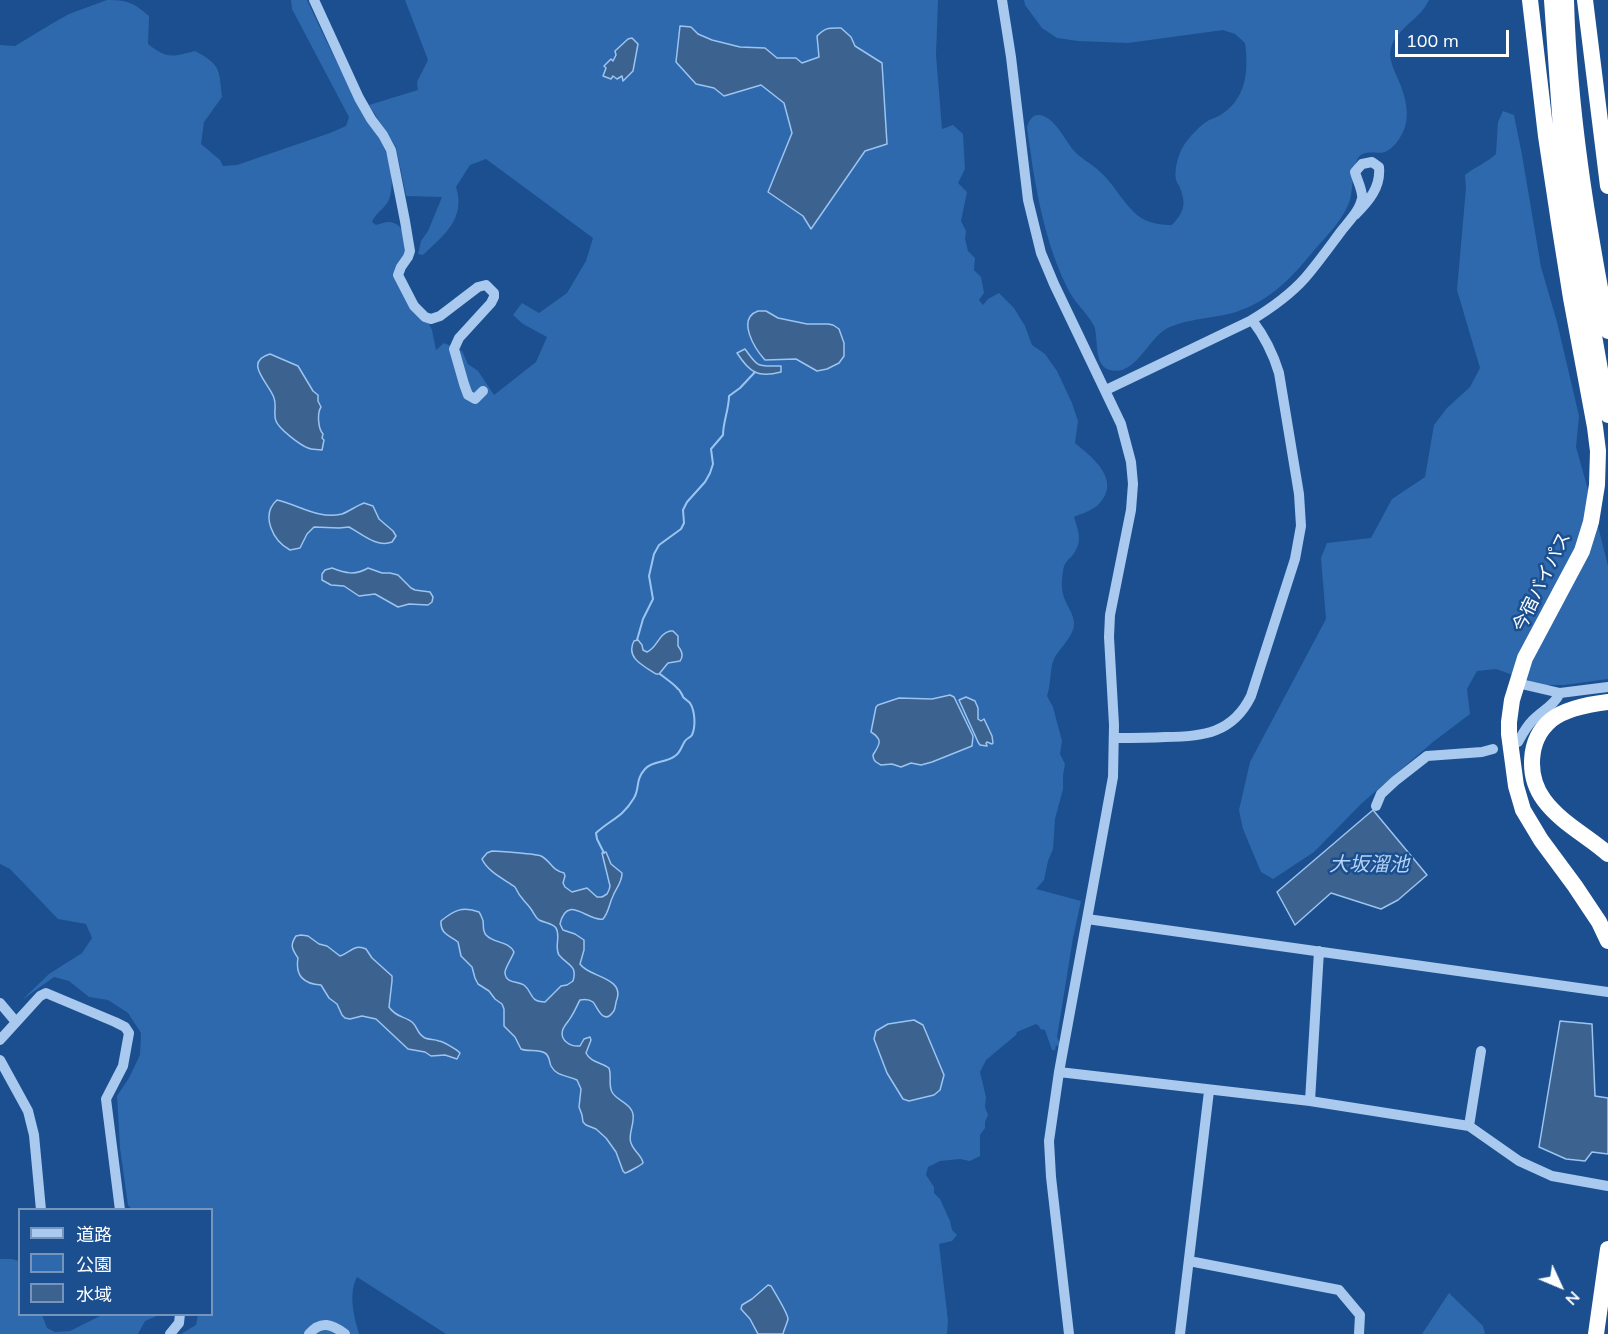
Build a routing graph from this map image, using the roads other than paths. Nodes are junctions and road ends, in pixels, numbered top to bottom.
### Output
1 (314, 0) edge
2 (1002, 0) edge
3 (1530, 0) edge
4 (1585, 0) edge
5 (1561, 1) edge
6 (1608, 186) edge
7 (1355, 215) dead end
8 (1252, 320) junction
9 (1608, 331) edge
10 (1106, 390) junction
11 (483, 391) dead end
12 (1608, 415) edge
13 (1517, 683) junction
14 (1608, 687) edge
15 (1560, 693) junction
16 (1608, 702) edge
17 (1114, 738) junction
18 (1518, 742) dead end
19 (1494, 749) dead end
20 (1376, 806) dead end
21 (1608, 854) edge
22 (1087, 919) junction
23 (1608, 941) edge
24 (1319, 951) junction
25 (1608, 992) edge
26 (0, 1003) edge
27 (16, 1022) junction
28 (0, 1040) edge
29 (1481, 1051) dead end
30 (0, 1060) edge
31 (1059, 1072) junction
32 (1209, 1091) junction
33 (1310, 1101) junction
34 (1469, 1126) junction
35 (1608, 1186) edge
36 (41, 1208) edge
37 (120, 1208) edge
38 (1608, 1249) edge
39 (1189, 1261) junction
40 (180, 1316) edge
41 (170, 1334) edge
42 (309, 1334) edge
43 (345, 1334) edge
44 (1069, 1334) edge
45 (1180, 1334) edge
46 (1359, 1334) edge
47 (1596, 1334) edge

1 - 11 street
2 - 10 street
3 - 13 highway, 今宿バイパス
4 - 6 highway
5 - 9 highway
5 - 12 highway
7 - 8 street
8 - 10 street
8 - 17 street
10 - 17 street
13 - 15 street
13 - 23 highway, 今宿バイパス
14 - 15 street
15 - 18 street
16 - 21 highway
17 - 22 street
19 - 20 street
22 - 24 street
22 - 31 street
24 - 25 street
24 - 33 street
26 - 27 street
27 - 28 street
27 - 37 street
29 - 34 street
30 - 36 street
31 - 32 street
31 - 44 street
32 - 33 street
32 - 39 street
33 - 34 street
34 - 35 street
38 - 47 highway
39 - 45 street
39 - 46 street
40 - 41 street
42 - 43 street

